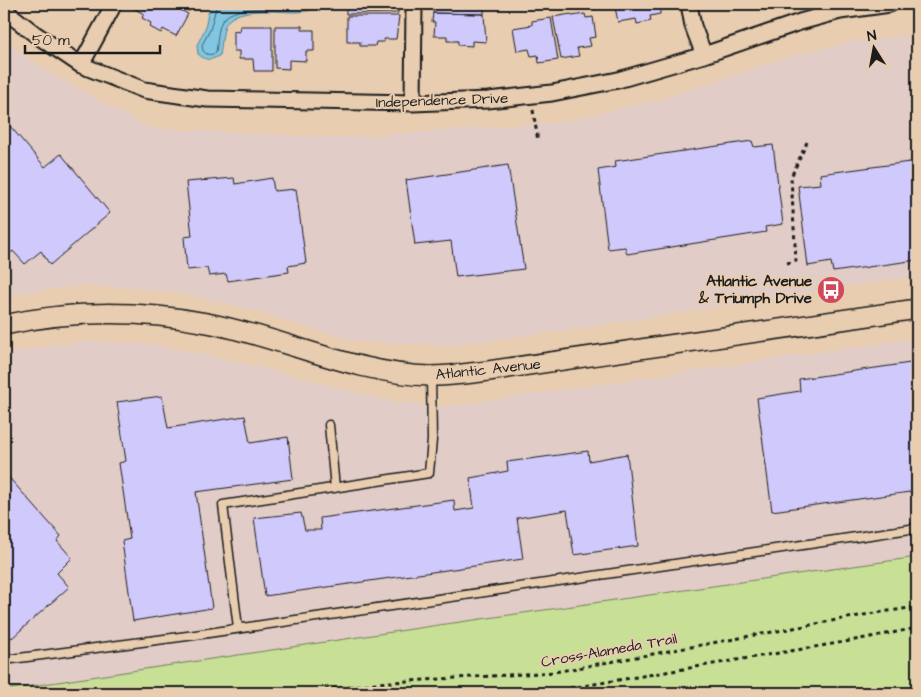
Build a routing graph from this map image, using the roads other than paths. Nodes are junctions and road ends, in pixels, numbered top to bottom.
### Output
1 (114, 4) edge
2 (414, 4) edge
3 (689, 4) edge
4 (890, 4) edge
5 (4, 10) edge
6 (704, 55) junction
7 (81, 65) junction
8 (413, 103) junction
9 (917, 309) edge
10 (4, 325) edge
11 (431, 376) junction
12 (328, 426) dead end
13 (335, 488) junction
14 (917, 528) edge
15 (238, 628) junction
16 (4, 660) edge

1 - 7 street
2 - 8 street
3 - 6 street
4 - 6 street, Independence Drive
5 - 7 street, Independence Drive
6 - 8 street, Independence Drive
7 - 8 street, Independence Drive
9 - 11 street, Atlantic Avenue
10 - 11 street, Atlantic Avenue
11 - 13 lane
12 - 13 lane
13 - 15 lane
14 - 15 lane
15 - 16 lane

